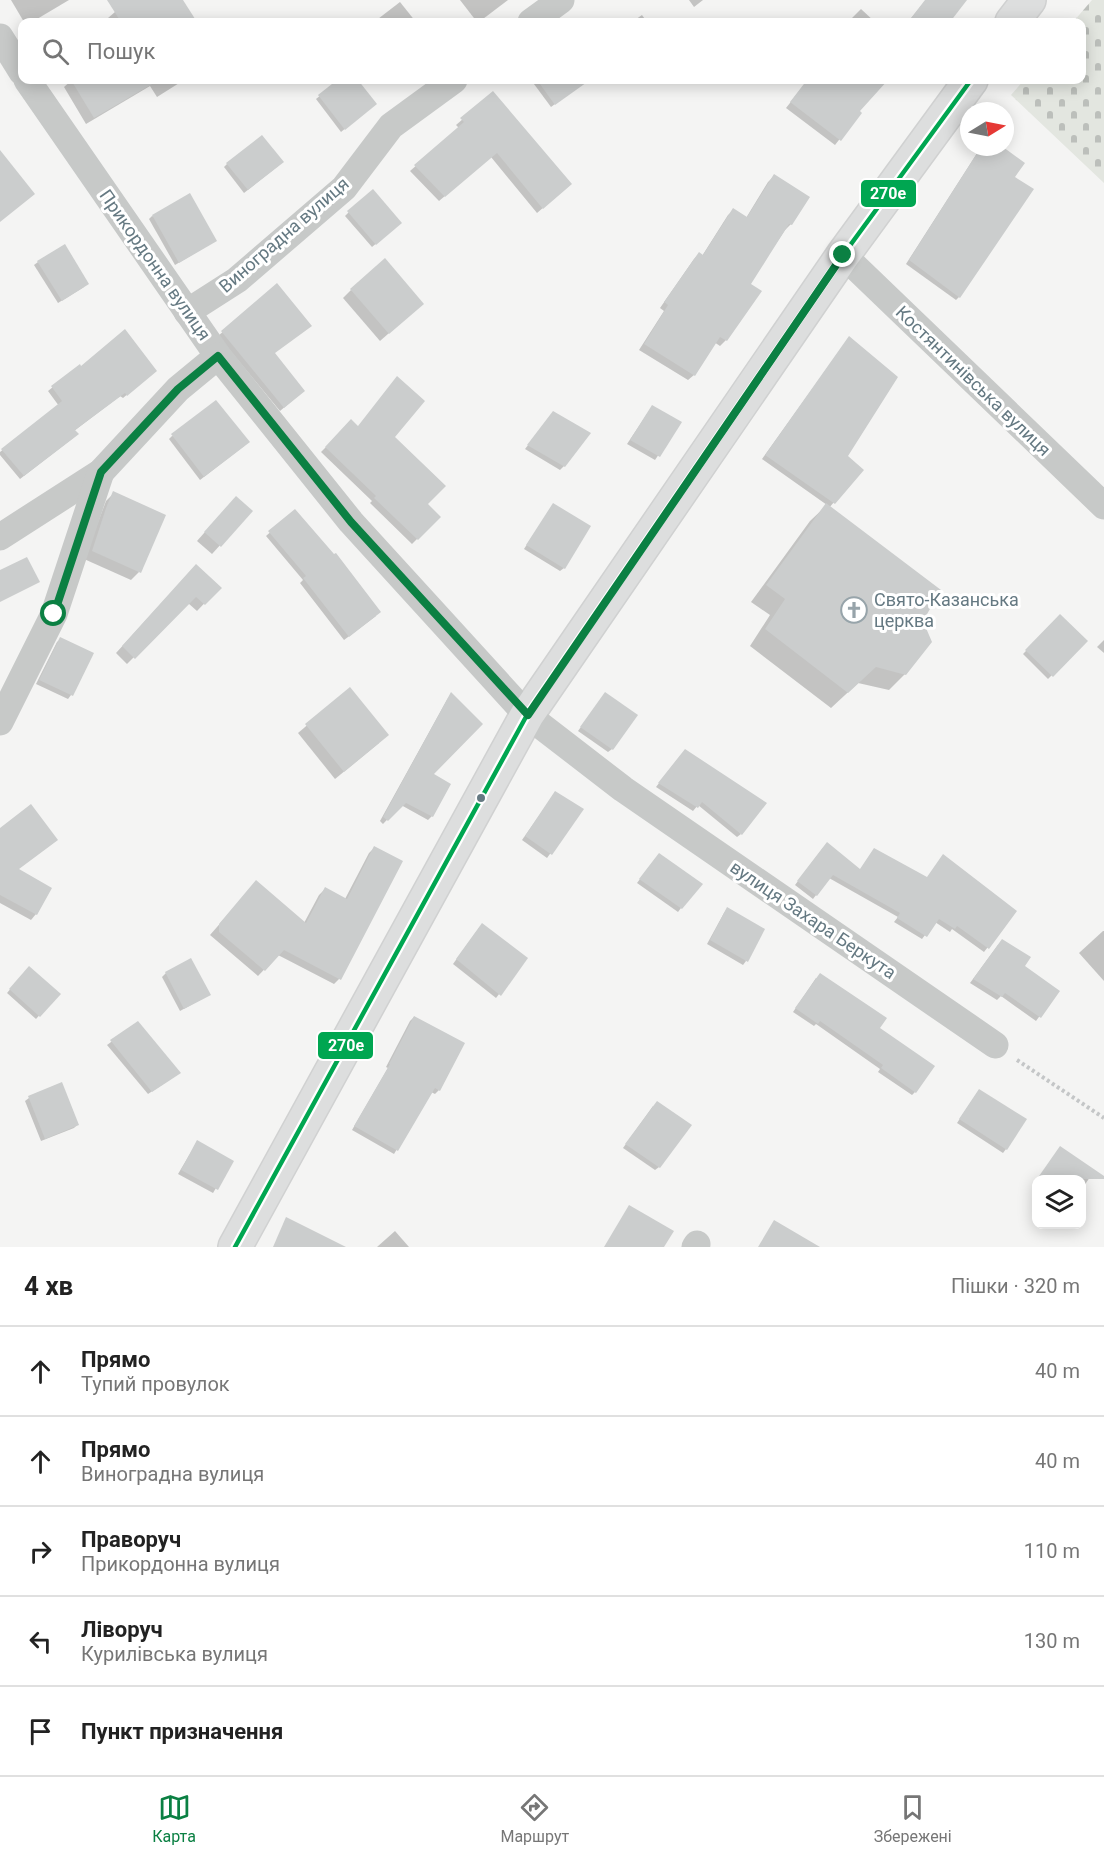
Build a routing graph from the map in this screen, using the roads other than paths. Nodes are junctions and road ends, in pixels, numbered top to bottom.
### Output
1 (561, 0) edge
2 (1029, 0) edge
3 (536, 18) edge
4 (1015, 18) edge
5 (0, 37) edge
6 (18, 66) edge
7 (30, 84) edge
8 (449, 84) edge
9 (968, 84) edge
10 (843, 255) junction
11 (187, 312) junction
12 (218, 356) junction
13 (101, 472) junction
14 (1104, 506) edge
15 (0, 537) edge
16 (528, 715) junction
17 (0, 722) edge
18 (995, 1045) road end
19 (235, 1247) edge

1 - 3 street
2 - 4 main road
5 - 6 street
7 - 11 street, Прикордонна вулиця
8 - 11 street, Виноградна вулиця
9 - 10 main road
10 - 14 street, Костянтинівська вулиця
10 - 16 main road
11 - 12 street, Прикордонна вулиця
12 - 13 street
12 - 16 street, Прикордонна вулиця
13 - 15 street
13 - 17 street
16 - 18 street, вулиця Захара Беркута
16 - 19 main road

